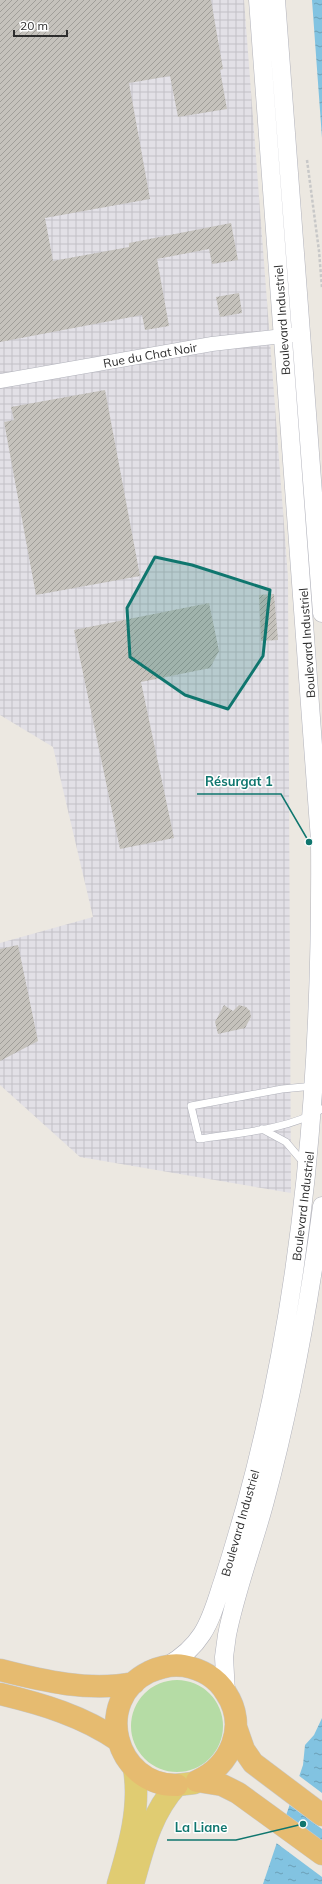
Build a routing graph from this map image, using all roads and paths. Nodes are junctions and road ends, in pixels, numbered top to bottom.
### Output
1 (258, 0) edge
2 (276, 0) edge
3 (307, 158) dead end
4 (322, 288) edge
5 (292, 335) junction
6 (0, 381) edge
7 (322, 612) edge
8 (319, 1086) edge
9 (318, 1112) edge
10 (262, 1129) junction
11 (309, 1171) junction
12 (322, 1206) edge
13 (167, 1666) junction
14 (0, 1670) edge
15 (134, 1682) junction
16 (226, 1693) junction
17 (0, 1694) edge
18 (236, 1727) junction
19 (118, 1742) junction
20 (134, 1768) junction
21 (187, 1783) junction
22 (322, 1815) edge
23 (322, 1854) edge
24 (118, 1884) edge
25 (133, 1884) edge

1 - 5 street, Boulevard Industriel
2 - 5 street, Boulevard Industriel
3 - 4 path
5 - 6 street, Rue du Chat Noir
5 - 7 street, Boulevard Industriel
5 - 8 street, Boulevard Industriel
8 - 9 street, Boulevard Industriel
8 - 10 lane
9 - 10 lane
9 - 11 street, Boulevard Industriel
10 - 11 lane
11 - 13 street, Boulevard Industriel
12 - 16 street, Boulevard Industriel
13 - 15 highway
13 - 16 highway
14 - 15 highway
15 - 19 highway
16 - 18 highway
17 - 19 highway
18 - 21 highway
18 - 22 highway
19 - 20 highway
20 - 21 highway
20 - 24 main road
21 - 23 highway
21 - 25 main road

